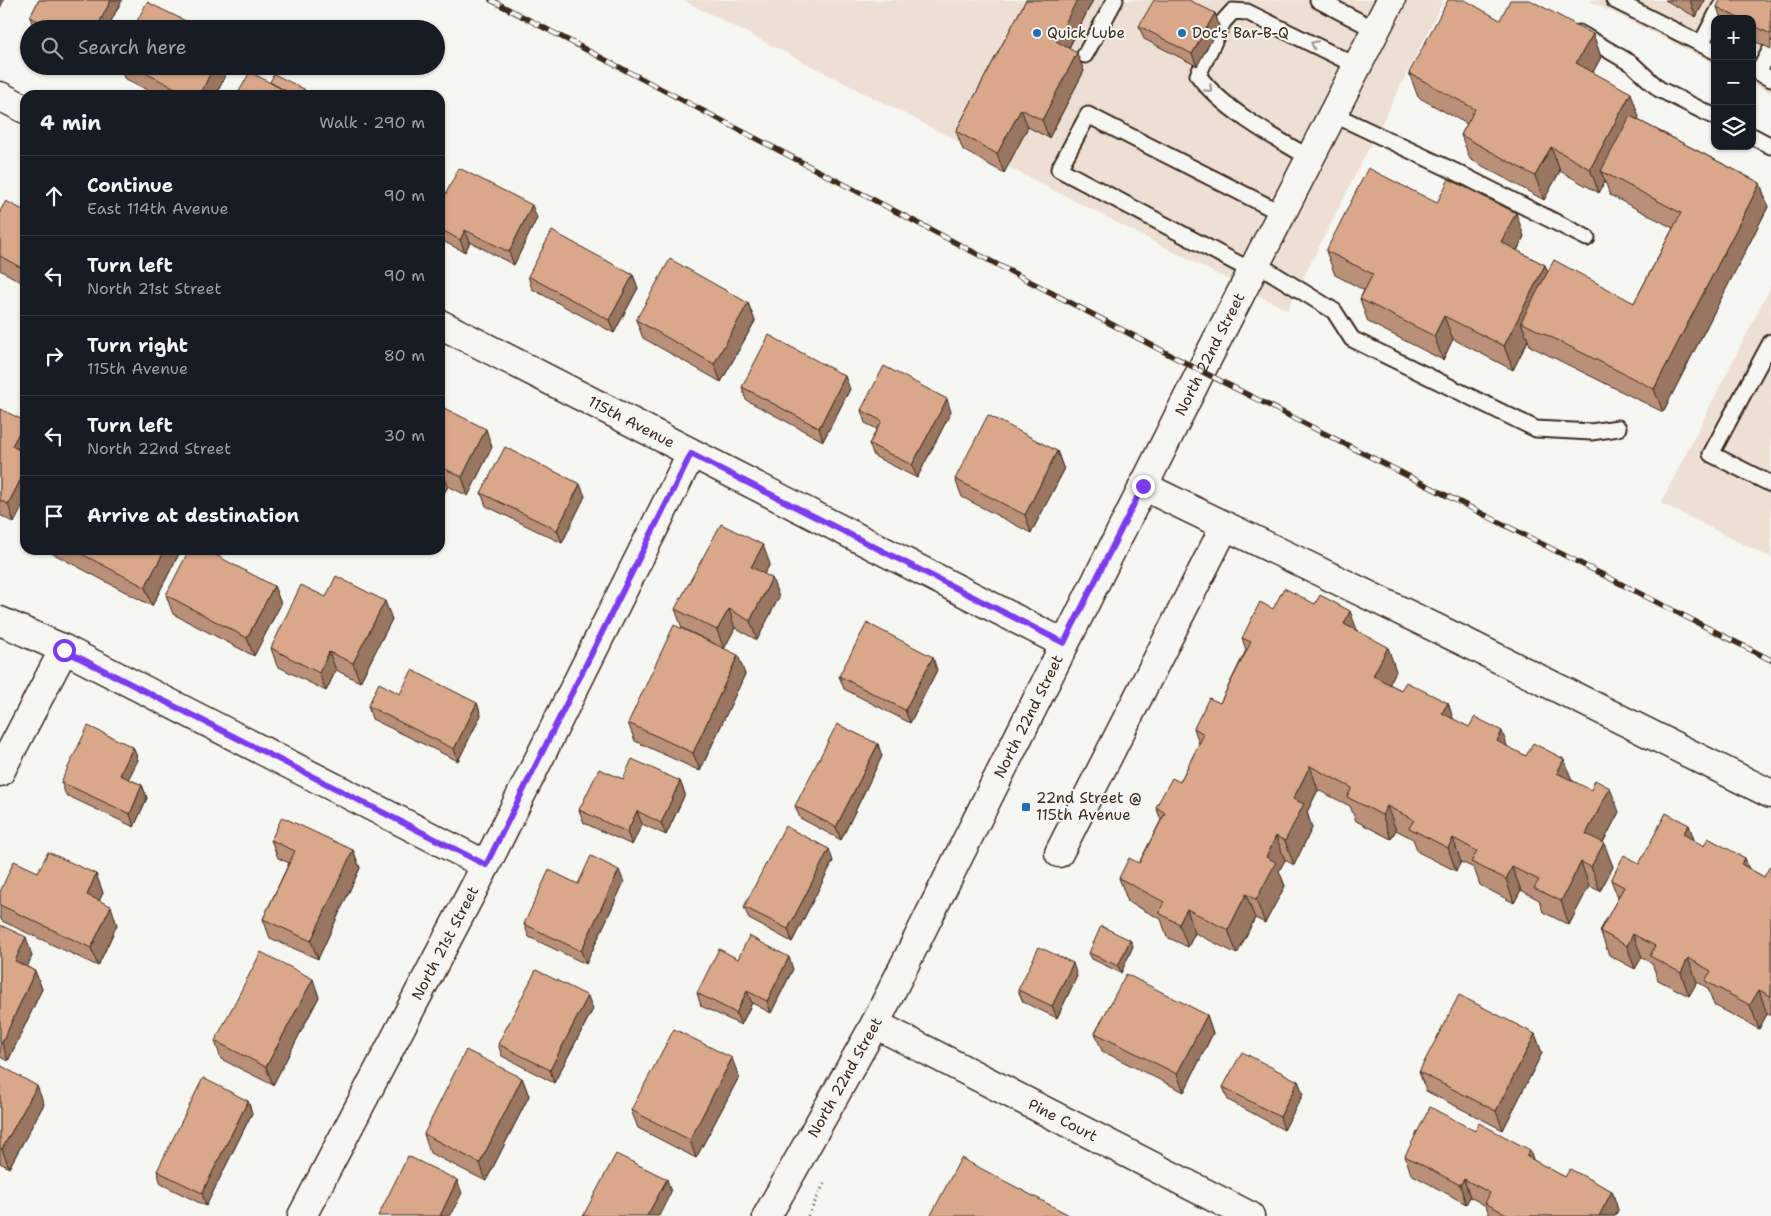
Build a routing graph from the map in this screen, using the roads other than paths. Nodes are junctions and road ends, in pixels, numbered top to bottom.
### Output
1 (1115, 0) edge
2 (1318, 0) edge
3 (1391, 0) edge
4 (1614, 0) edge
5 (1724, 0) edge
6 (1566, 25) edge
7 (1376, 30) junction
8 (1701, 44) junction
9 (1711, 49) edge
10 (1771, 49) edge
11 (1085, 55) dead end
12 (1357, 66) junction
13 (1760, 74) edge
14 (0, 96) edge
15 (20, 106) edge
16 (1333, 114) junction
17 (1711, 115) edge
18 (1756, 138) edge
19 (1771, 146) edge
20 (1310, 158) junction
21 (1282, 213) junction
22 (1587, 238) dead end
23 (1254, 267) junction
24 (445, 327) edge
25 (1771, 342) edge
26 (1618, 428) dead end
27 (691, 454) junction
28 (1771, 484) edge
29 (1143, 486) junction
30 (1225, 526) junction
31 (0, 621) edge
32 (1064, 643) junction
33 (64, 650) junction
34 (0, 772) edge
35 (1771, 794) edge
36 (1059, 853) dead end
37 (486, 865) junction
38 (875, 1024) junction
39 (302, 1216) edge
40 (767, 1216) edge
41 (1250, 1216) edge

1 - 11 lane
2 - 7 lane
3 - 7 street, North 22nd Street
4 - 8 lane
5 - 8 lane
6 - 17 lane
7 - 12 street, North 22nd Street
8 - 9 lane
10 - 13 lane
12 - 16 street, North 22nd Street
12 -> 20 lane
14 - 15 street
16 - 20 street, North 22nd Street
16 - 22 lane
18 - 19 lane
20 - 21 street, North 22nd Street
21 - 23 street, North 22nd Street
21 - 23 lane
23 - 26 lane
23 - 29 street, North 22nd Street
24 - 27 street, 115th Avenue
25 - 28 lane
27 - 32 street, 115th Avenue
27 - 37 street, North 21st Street
29 - 30 street
29 - 32 street, North 22nd Street
30 - 35 street
30 - 36 street
31 - 33 street
32 - 38 street, North 22nd Street
33 - 34 street
33 - 37 street
37 - 39 street, North 21st Street
38 - 40 street, North 22nd Street
38 - 41 street, Pine Court

